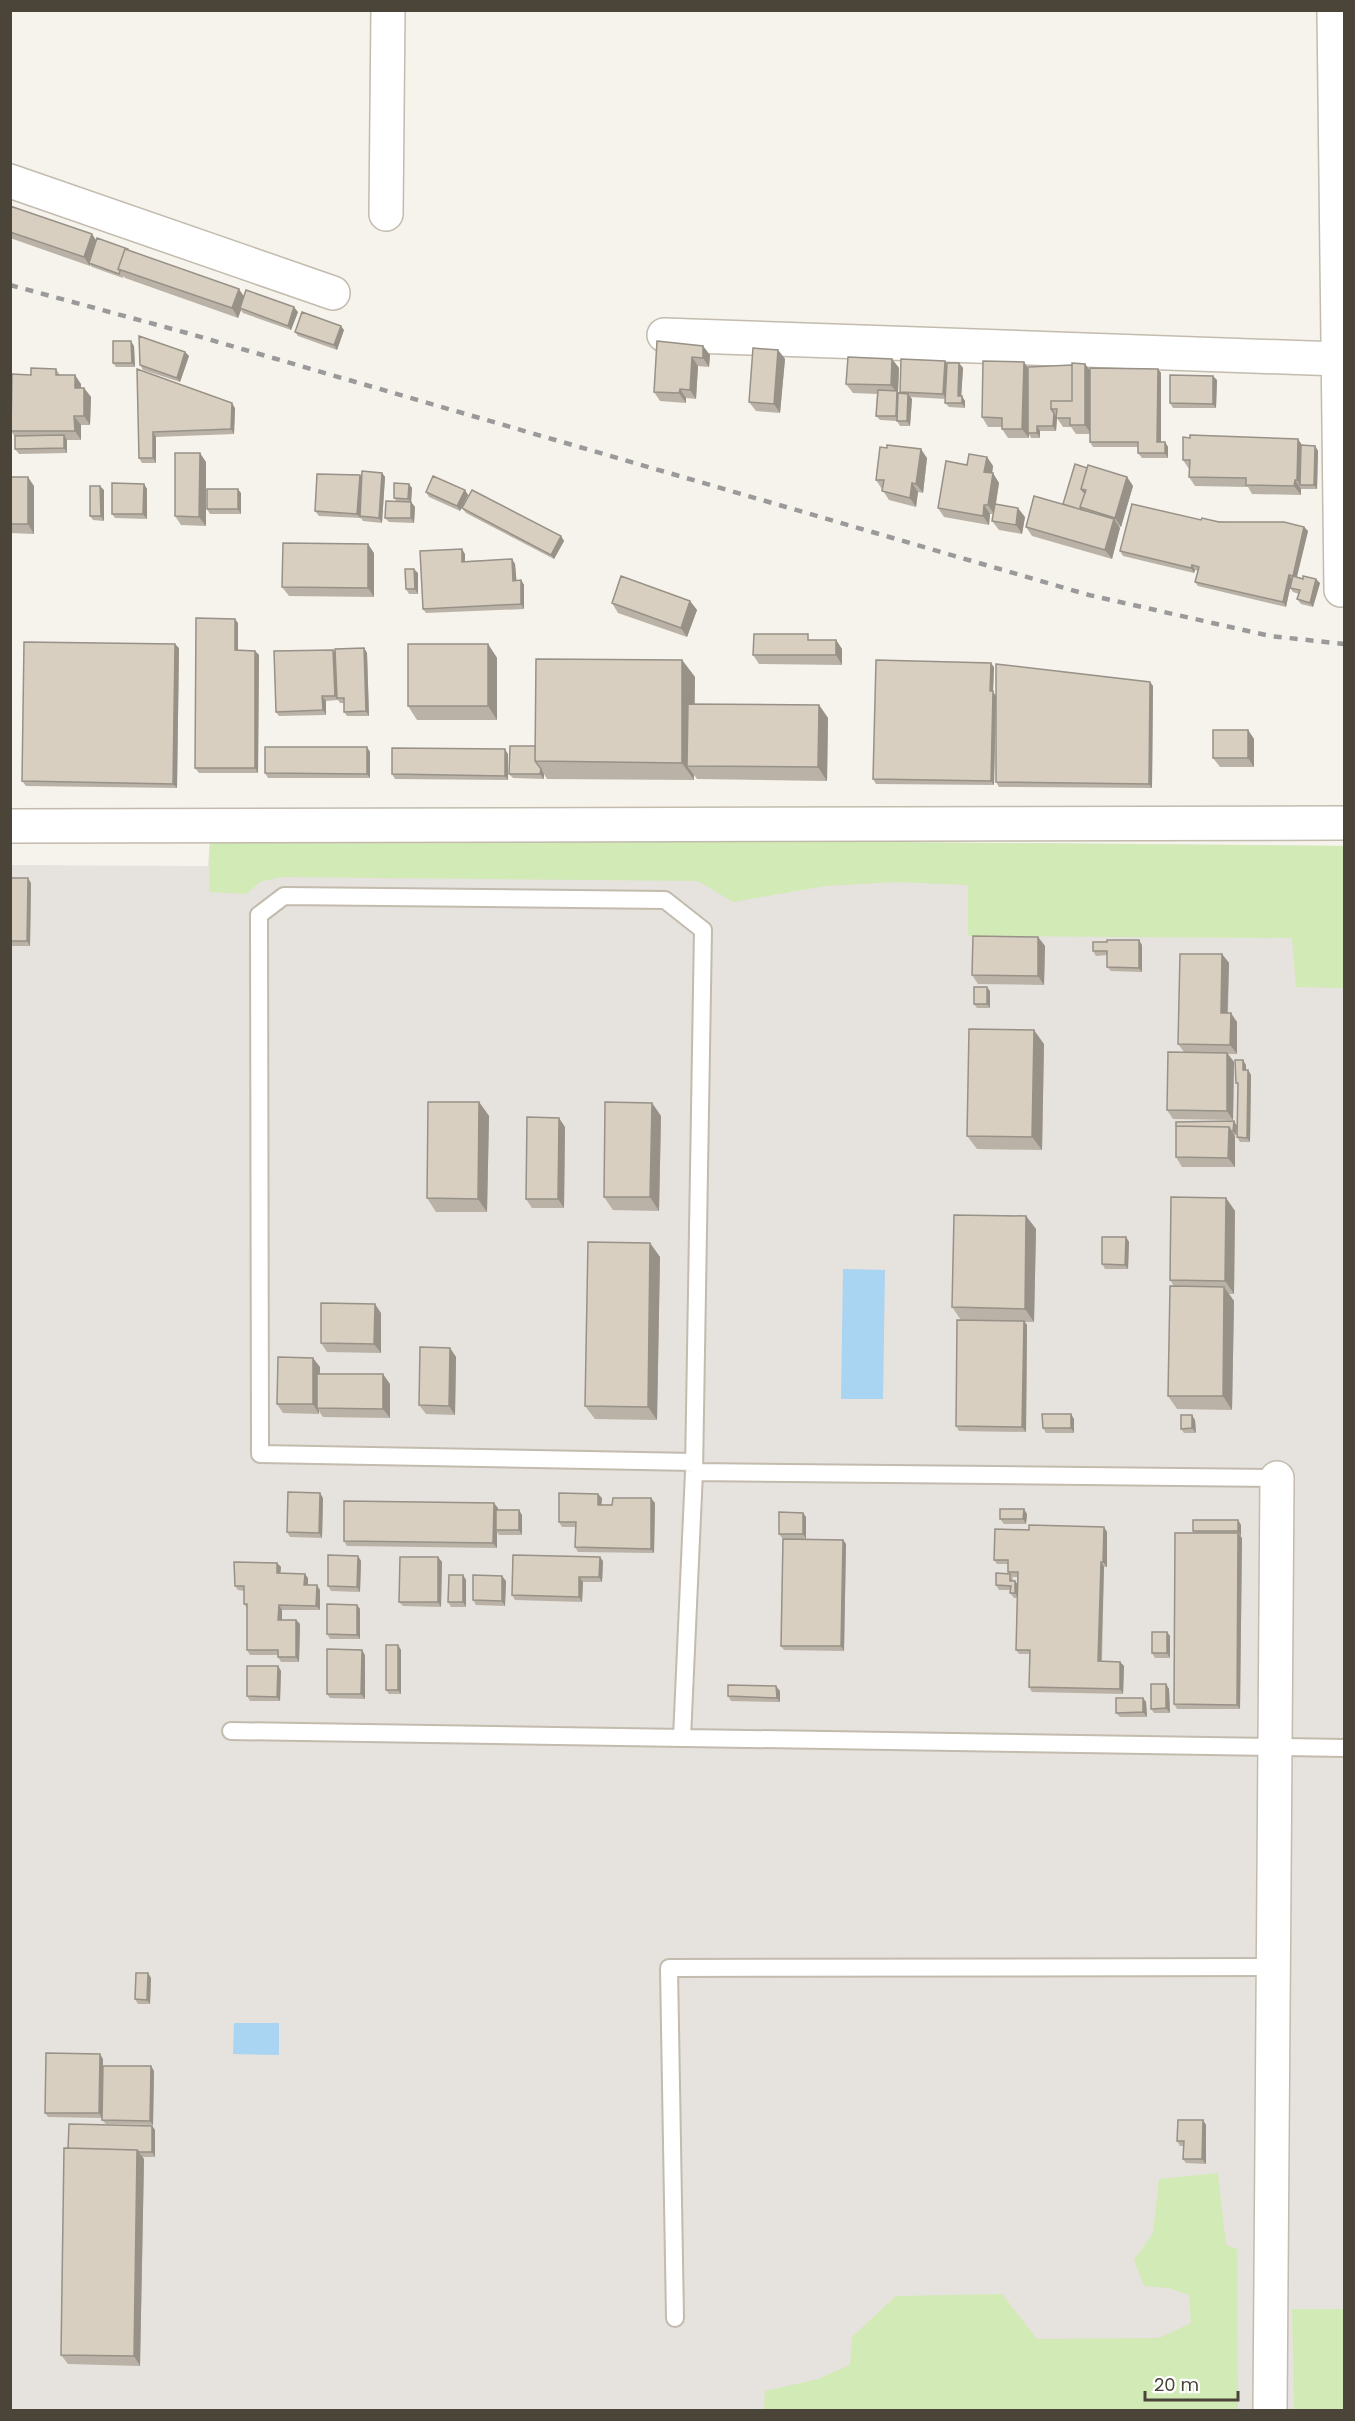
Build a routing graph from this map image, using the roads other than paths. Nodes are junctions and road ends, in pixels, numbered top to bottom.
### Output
1 (388, 10) edge
2 (1334, 10) edge
3 (10, 181) edge
4 (386, 214) dead end
5 (333, 293) dead end
6 (664, 335) dead end
7 (1338, 358) junction
8 (1341, 590) dead end
9 (1344, 823) edge
10 (10, 826) edge
11 (694, 1467) junction
12 (1277, 1478) joint
13 (231, 1731) dead end
14 (682, 1738) junction
15 (1344, 1748) edge
16 (1274, 1749) junction
17 (1272, 1967) junction
18 (675, 2318) dead end
19 (1270, 2410) edge

1 - 4 street
2 - 7 street
3 - 5 street
6 - 7 street
7 - 8 street
9 - 10 street
11 - 11 lane
11 - 12 lane
11 - 14 lane
12 - 16 street
13 - 14 lane
14 - 16 lane
15 - 16 lane
16 - 17 street
17 - 18 lane
17 - 19 street

